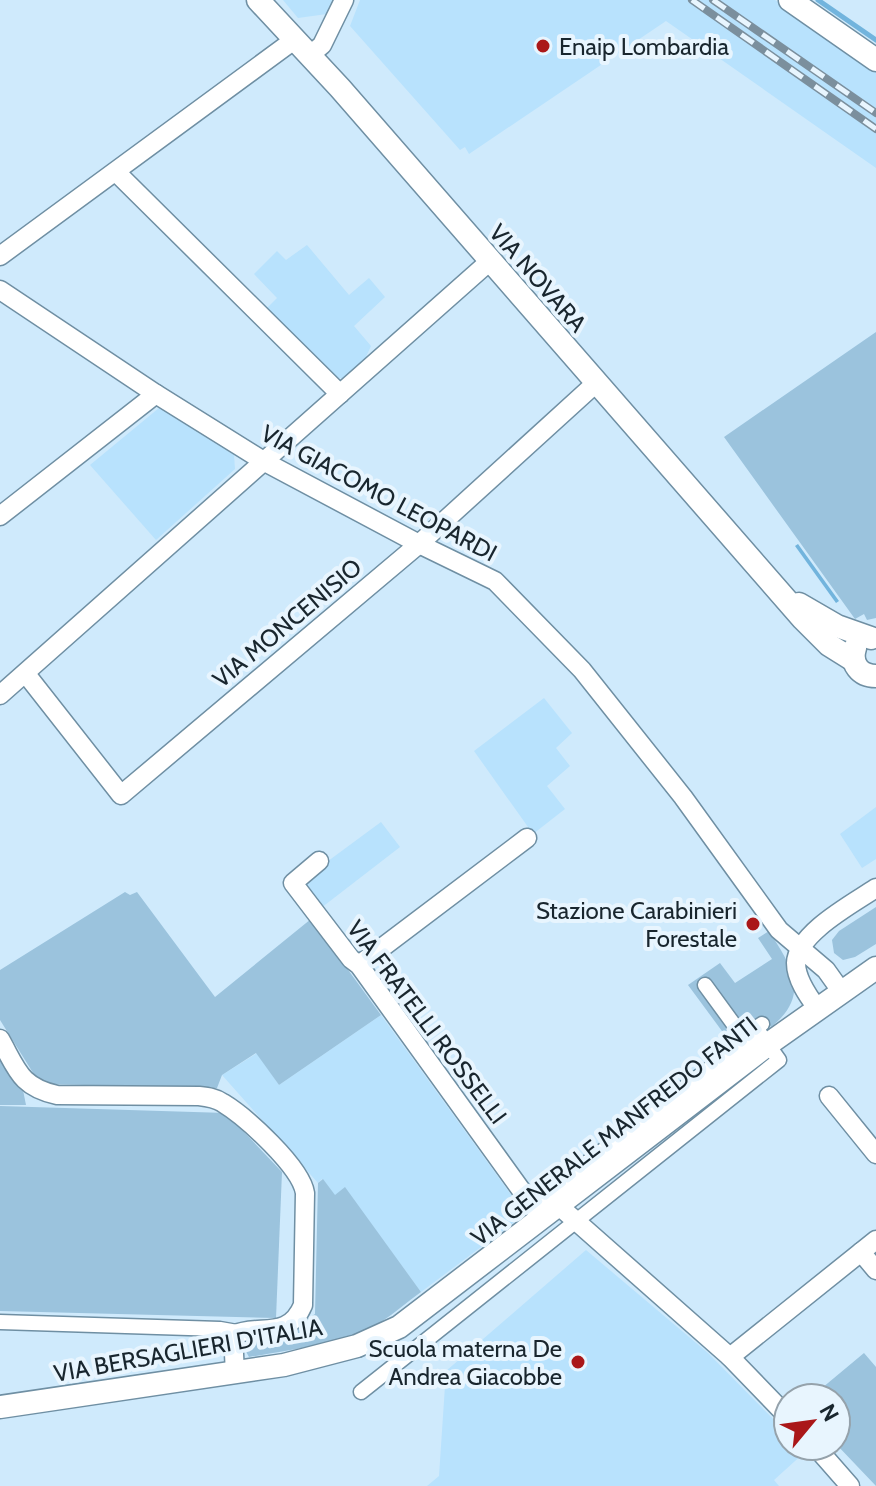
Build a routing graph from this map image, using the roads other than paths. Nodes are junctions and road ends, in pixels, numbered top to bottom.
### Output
1 (258, 0) edge
2 (344, 0) edge
3 (790, 0) edge
4 (302, 48) junction
5 (876, 60) edge
6 (116, 172) junction
7 (0, 256) edge
8 (490, 261) junction
9 (0, 290) edge
10 (596, 383) junction
11 (156, 394) junction
12 (340, 394) junction
13 (265, 462) junction
14 (0, 516) edge
15 (419, 544) junction
16 (778, 590) junction
17 (873, 638) edge
18 (26, 674) junction
19 (869, 674) edge
20 (0, 695) edge
21 (527, 838) dead end
22 (319, 861) dead end
23 (876, 888) edge
24 (800, 949) junction
25 (359, 965) junction
26 (876, 968) edge
27 (705, 985) dead end
28 (841, 991) junction
29 (817, 1008) junction
30 (761, 1032) junction
31 (0, 1039) edge
32 (829, 1096) dead end
33 (876, 1154) edge
34 (552, 1213) junction
35 (876, 1240) edge
36 (861, 1252) junction
37 (876, 1270) edge
38 (0, 1322) edge
39 (237, 1332) junction
40 (383, 1335) joint
41 (730, 1357) junction
42 (235, 1373) junction
43 (361, 1392) dead end
44 (772, 1400) edge
45 (0, 1407) edge
46 (829, 1462) edge
47 (850, 1486) edge

1 - 4 street, VIA NOVARA
2 - 4 street
3 - 5 street
4 - 6 street
4 - 8 street, VIA NOVARA
6 - 7 street
6 - 12 street
8 - 10 street, VIA NOVARA
8 - 12 street
9 - 11 street, VIA GIACOMO LEOPARDI
10 - 15 street, VIA MONCENISIO
10 - 16 street, VIA NOVARA
11 - 13 street, VIA GIACOMO LEOPARDI
11 - 14 street
12 - 13 street
13 - 15 street, VIA GIACOMO LEOPARDI
13 - 18 street
15 - 18 street, VIA MONCENISIO
15 - 24 street, VIA GIACOMO LEOPARDI
16 - 17 street, VIA NOVARA
16 - 19 street, VIA NOVARA
17 - 19 street
18 - 20 street
21 - 25 street
22 - 25 street, VIA FRATELLI ROSSELLI
23 - 24 street
24 - 28 street, VIA GIACOMO LEOPARDI
24 - 29 street
25 - 34 street, VIA FRATELLI ROSSELLI
26 - 28 street, VIA GENERALE MANFREDO FANTI
27 - 30 street
28 - 29 street, VIA GENERALE MANFREDO FANTI
29 - 30 street, VIA GENERALE MANFREDO FANTI
30 - 34 street, VIA GENERALE MANFREDO FANTI
31 - 39 street
32 - 33 street
34 - 40 street, VIA GENERALE MANFREDO FANTI
34 - 41 street, VIA FRATELLI ROSSELLI
34 - 43 street
35 - 36 street
36 - 37 street
36 - 41 street
38 - 39 street
39 - 42 street
40 - 42 street, VIA BERSAGLIERI D'ITALIA
41 - 44 street, VIA FRATELLI ROSSELLI
42 - 45 street, VIA BERSAGLIERI D'ITALIA
46 - 47 street

